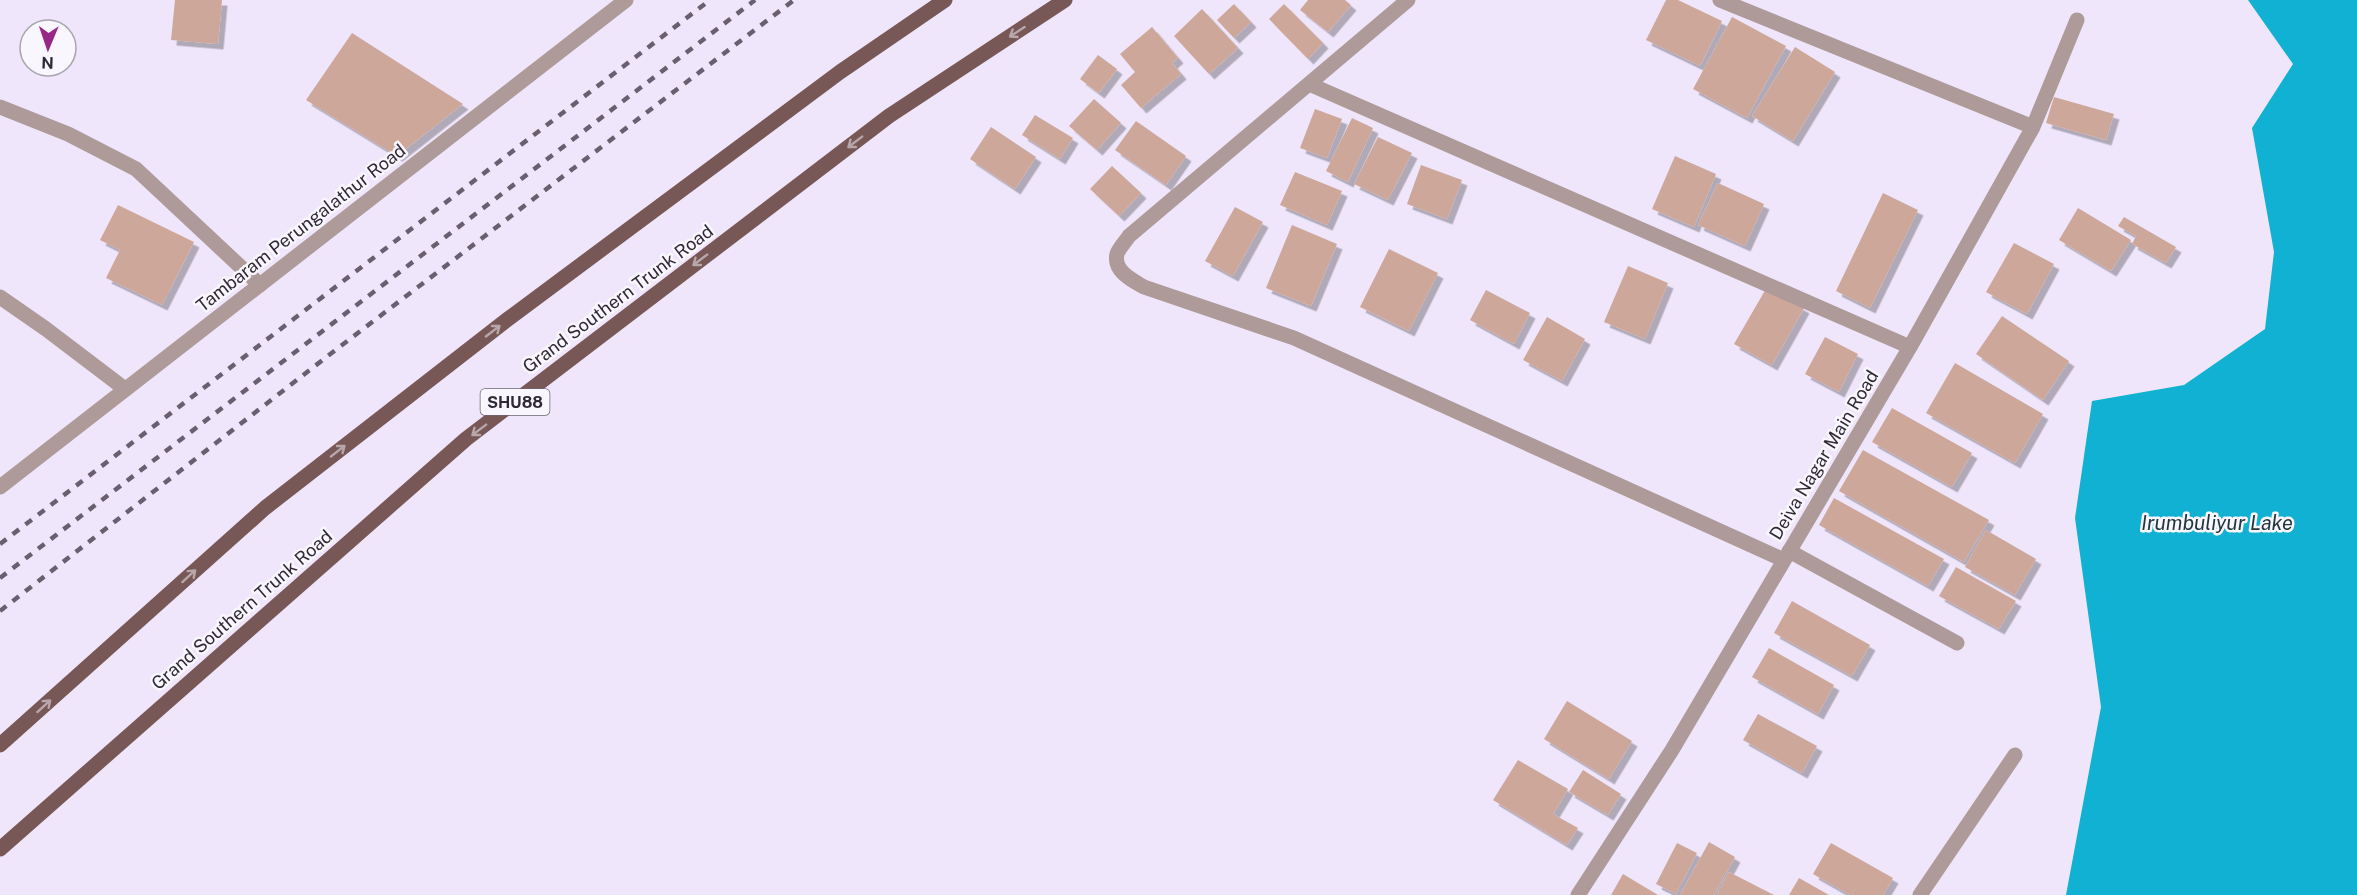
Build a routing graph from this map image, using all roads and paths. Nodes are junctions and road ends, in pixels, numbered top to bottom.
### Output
1 (626, 0) edge
2 (945, 0) edge
3 (1065, 0) edge
4 (1408, 0) edge
5 (1720, 0) edge
6 (2077, 20) dead end
7 (1309, 84) junction
8 (0, 107) edge
9 (2033, 126) junction
10 (260, 285) junction
11 (0, 297) edge
12 (1910, 348) junction
13 (125, 389) junction
14 (0, 487) edge
15 (1786, 556) junction
16 (1957, 643) dead end
17 (0, 745) edge
18 (2015, 755) dead end
19 (0, 849) edge
20 (1578, 895) edge
21 (1920, 895) edge

1 - 10 street, Tambaram Perungalathur Road
17 -> 2 main road
3 -> 19 main road, Grand Southern Trunk Road / SHU88
4 - 7 street
5 - 9 street
6 - 9 street, Deiva Nagar Main Road
7 - 12 street
7 - 15 street
8 - 10 street
9 - 12 street, Deiva Nagar Main Road
10 - 13 street, Tambaram Perungalathur Road
11 - 13 street
12 - 15 street, Deiva Nagar Main Road
13 - 14 street, Tambaram Perungalathur Road
15 - 16 street
15 - 20 street, Deiva Nagar Main Road
18 - 21 street

